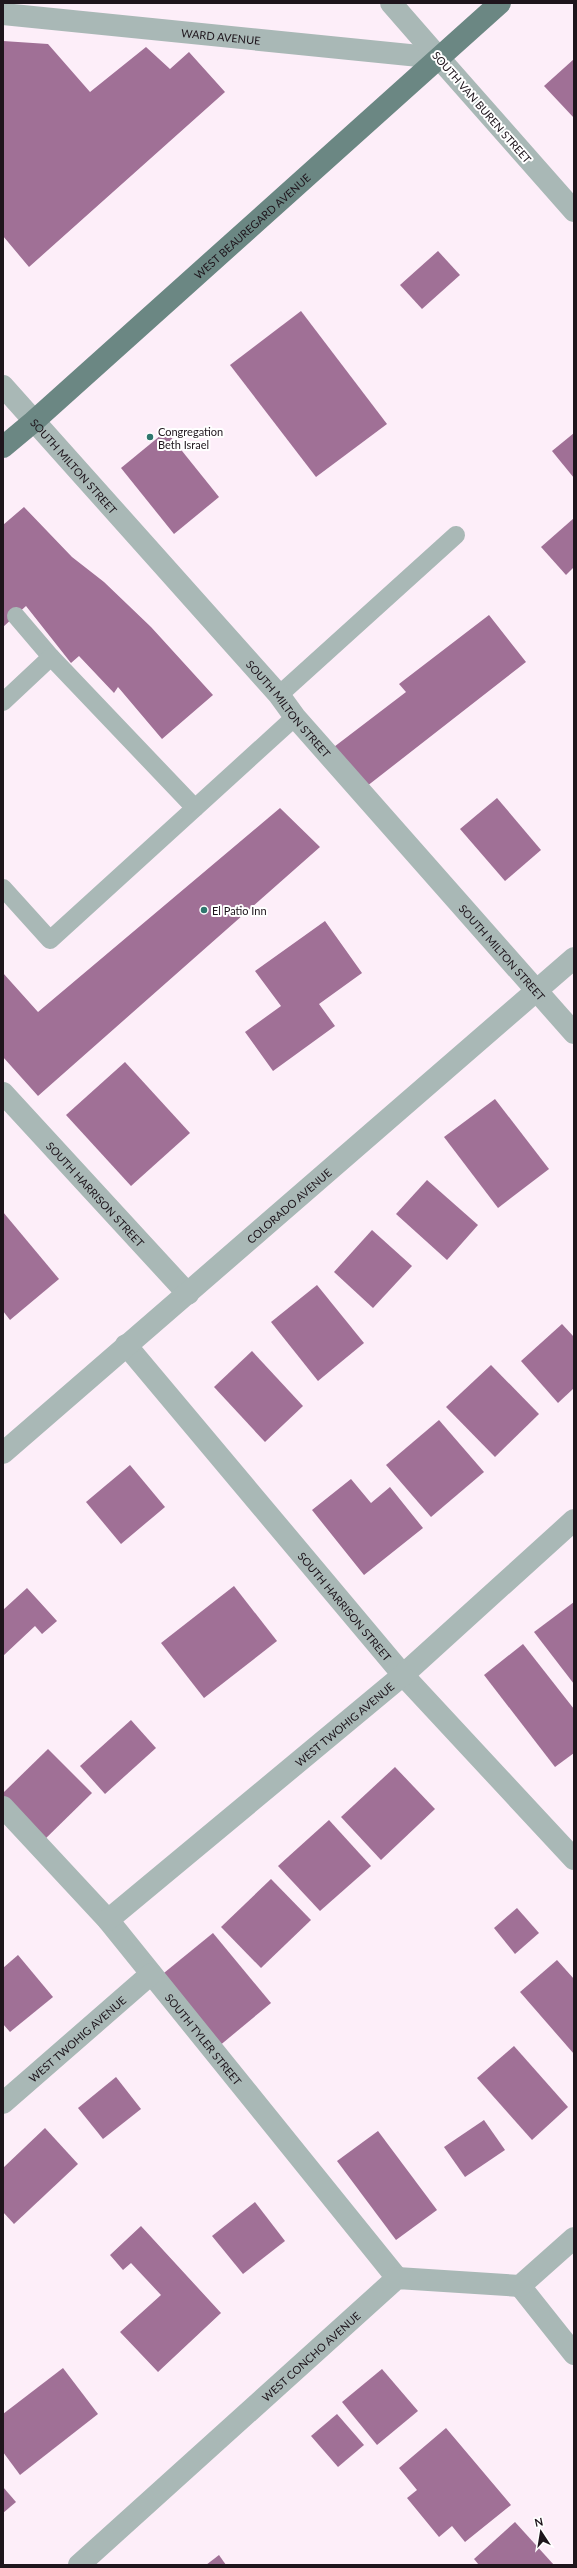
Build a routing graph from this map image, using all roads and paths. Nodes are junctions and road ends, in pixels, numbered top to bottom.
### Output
1 (390, 3) edge
2 (500, 3) edge
3 (3, 14) edge
4 (439, 58) junction
5 (574, 211) edge
6 (3, 386) edge
7 (34, 422) junction
8 (3, 447) edge
9 (456, 535) dead end
10 (16, 616) dead end
11 (51, 657) junction
12 (279, 695) junction
13 (3, 702) edge
14 (296, 717) junction
15 (195, 808) junction
16 (3, 888) edge
17 (574, 958) edge
18 (539, 990) junction
19 (574, 1032) edge
20 (3, 1093) edge
21 (188, 1294) junction
22 (126, 1345) junction
23 (3, 1453) edge
24 (574, 1520) edge
25 (403, 1675) junction
26 (3, 1807) edge
27 (574, 1859) edge
28 (108, 1920) junction
29 (152, 1974) junction
30 (3, 2103) edge
31 (574, 2238) edge
32 (397, 2278) junction
33 (520, 2286) junction
34 (574, 2354) edge
35 (79, 2565) edge

1 - 4 street, SOUTH VAN BUREN STREET
2 - 4 main road, WEST BEAUREGARD AVENUE
3 - 4 street, WARD AVENUE
4 - 5 street, SOUTH VAN BUREN STREET
4 - 7 main road, WEST BEAUREGARD AVENUE
6 - 7 street, SOUTH MILTON STREET
7 - 8 main road, WEST BEAUREGARD AVENUE
7 - 12 street, SOUTH MILTON STREET
9 - 12 lane
10 - 11 lane
11 - 13 lane
11 - 15 lane
12 - 14 street, SOUTH MILTON STREET
14 - 15 lane
14 - 18 street, SOUTH MILTON STREET
15 - 16 lane
17 - 18 street, COLORADO AVENUE
18 - 19 street, SOUTH MILTON STREET
18 - 21 street, COLORADO AVENUE
20 - 21 street, SOUTH HARRISON STREET
21 - 22 street, COLORADO AVENUE
22 - 23 street, COLORADO AVENUE
22 - 25 street, SOUTH HARRISON STREET
24 - 25 street, WEST TWOHIG AVENUE
25 - 27 street, SOUTH HARRISON STREET
25 - 28 street, WEST TWOHIG AVENUE
26 - 28 street, SOUTH TYLER STREET
28 - 29 street, SOUTH TYLER STREET
29 - 30 street, WEST TWOHIG AVENUE
29 - 32 street, SOUTH TYLER STREET
31 - 33 street
32 - 33 street
32 - 35 street, WEST CONCHO AVENUE
33 - 34 street

